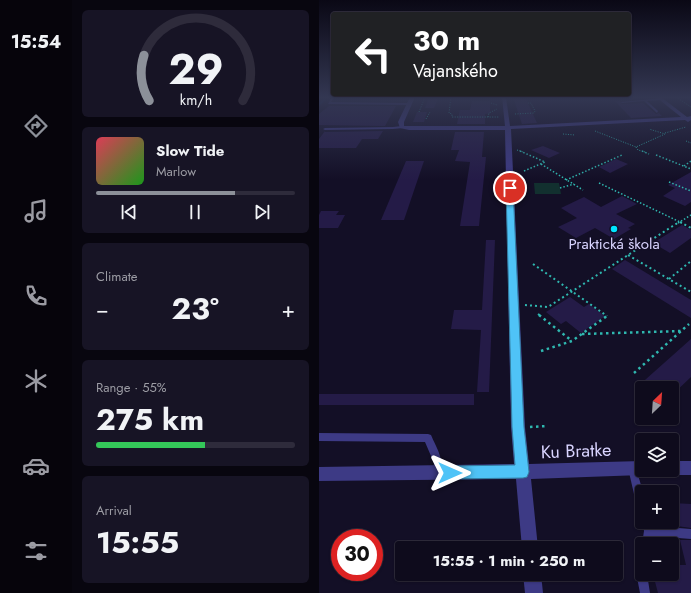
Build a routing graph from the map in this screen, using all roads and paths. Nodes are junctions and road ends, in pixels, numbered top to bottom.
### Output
1 (400, 125) edge
2 (507, 125) edge
3 (568, 125) edge
4 (690, 125) edge
5 (402, 127) junction
6 (644, 127) dead end
7 (507, 128) junction
8 (325, 129) dead end
9 (595, 131) dead end
10 (563, 134) dead end
11 (664, 134) junction
12 (575, 135) dead end
13 (687, 141) dead end
14 (691, 143) edge
15 (636, 147) junction
16 (508, 150) junction
17 (649, 154) dead end
18 (622, 155) dead end
19 (656, 155) dead end
20 (691, 161) edge
21 (541, 164) junction
22 (684, 166) junction
23 (691, 169) edge
24 (524, 171) dead end
25 (566, 180) junction
26 (669, 182) dead end
27 (599, 183) dead end
28 (574, 184) junction
29 (560, 188) dead end
30 (583, 190) dead end
31 (690, 190) edge
32 (691, 215) edge
33 (679, 223) junction
34 (691, 228) edge
35 (628, 255) junction
36 (691, 262) edge
37 (533, 264) dead end
38 (669, 279) junction
39 (572, 291) junction
40 (691, 292) edge
41 (537, 305) dead end
42 (538, 314) dead end
43 (689, 324) dead end
44 (683, 331) junction
45 (582, 334) junction
46 (572, 341) junction
47 (541, 351) dead end
48 (634, 373) dead end
49 (548, 426) dead end
50 (527, 427) dead end
51 (319, 437) edge
52 (635, 468) edge
53 (679, 468) edge
54 (691, 468) edge
55 (523, 472) junction
56 (437, 473) junction
57 (319, 474) edge
58 (660, 529) edge
59 (691, 534) edge
60 (529, 541) edge
61 (533, 581) edge
62 (643, 581) edge
63 (534, 593) edge
64 (645, 593) edge

1 - 5 street
2 - 7 street
3 - 7 street
4 - 11 path
5 - 7 street
5 - 8 lane
6 - 11 path
7 - 16 street
9 - 15 path
10 - 12 path
11 - 15 path
13 - 14 path
15 - 17 path
16 - 21 path
16 - 55 street
18 - 25 path
19 - 22 path
20 - 22 path
21 - 24 path
21 - 25 path
22 - 23 path
25 - 28 path
26 - 31 path
27 - 33 path
28 - 29 path
28 - 30 path
32 - 33 path
33 - 34 path
33 - 35 path
35 - 38 path
35 - 39 path
36 - 38 path
37 - 39 path
38 - 40 path
39 - 41 path
39 - 45 path
42 - 46 path
43 - 44 path
44 - 45 path
44 - 48 path
45 - 46 path
46 - 47 path
49 - 50 path
51 - 56 lane
52 - 55 street, Ku Bratke
53 - 54 street
55 - 56 street, Ku Bratke
55 - 60 street
56 - 57 street, Ku Bratke
58 - 59 lane
61 - 63 street
62 - 64 lane

